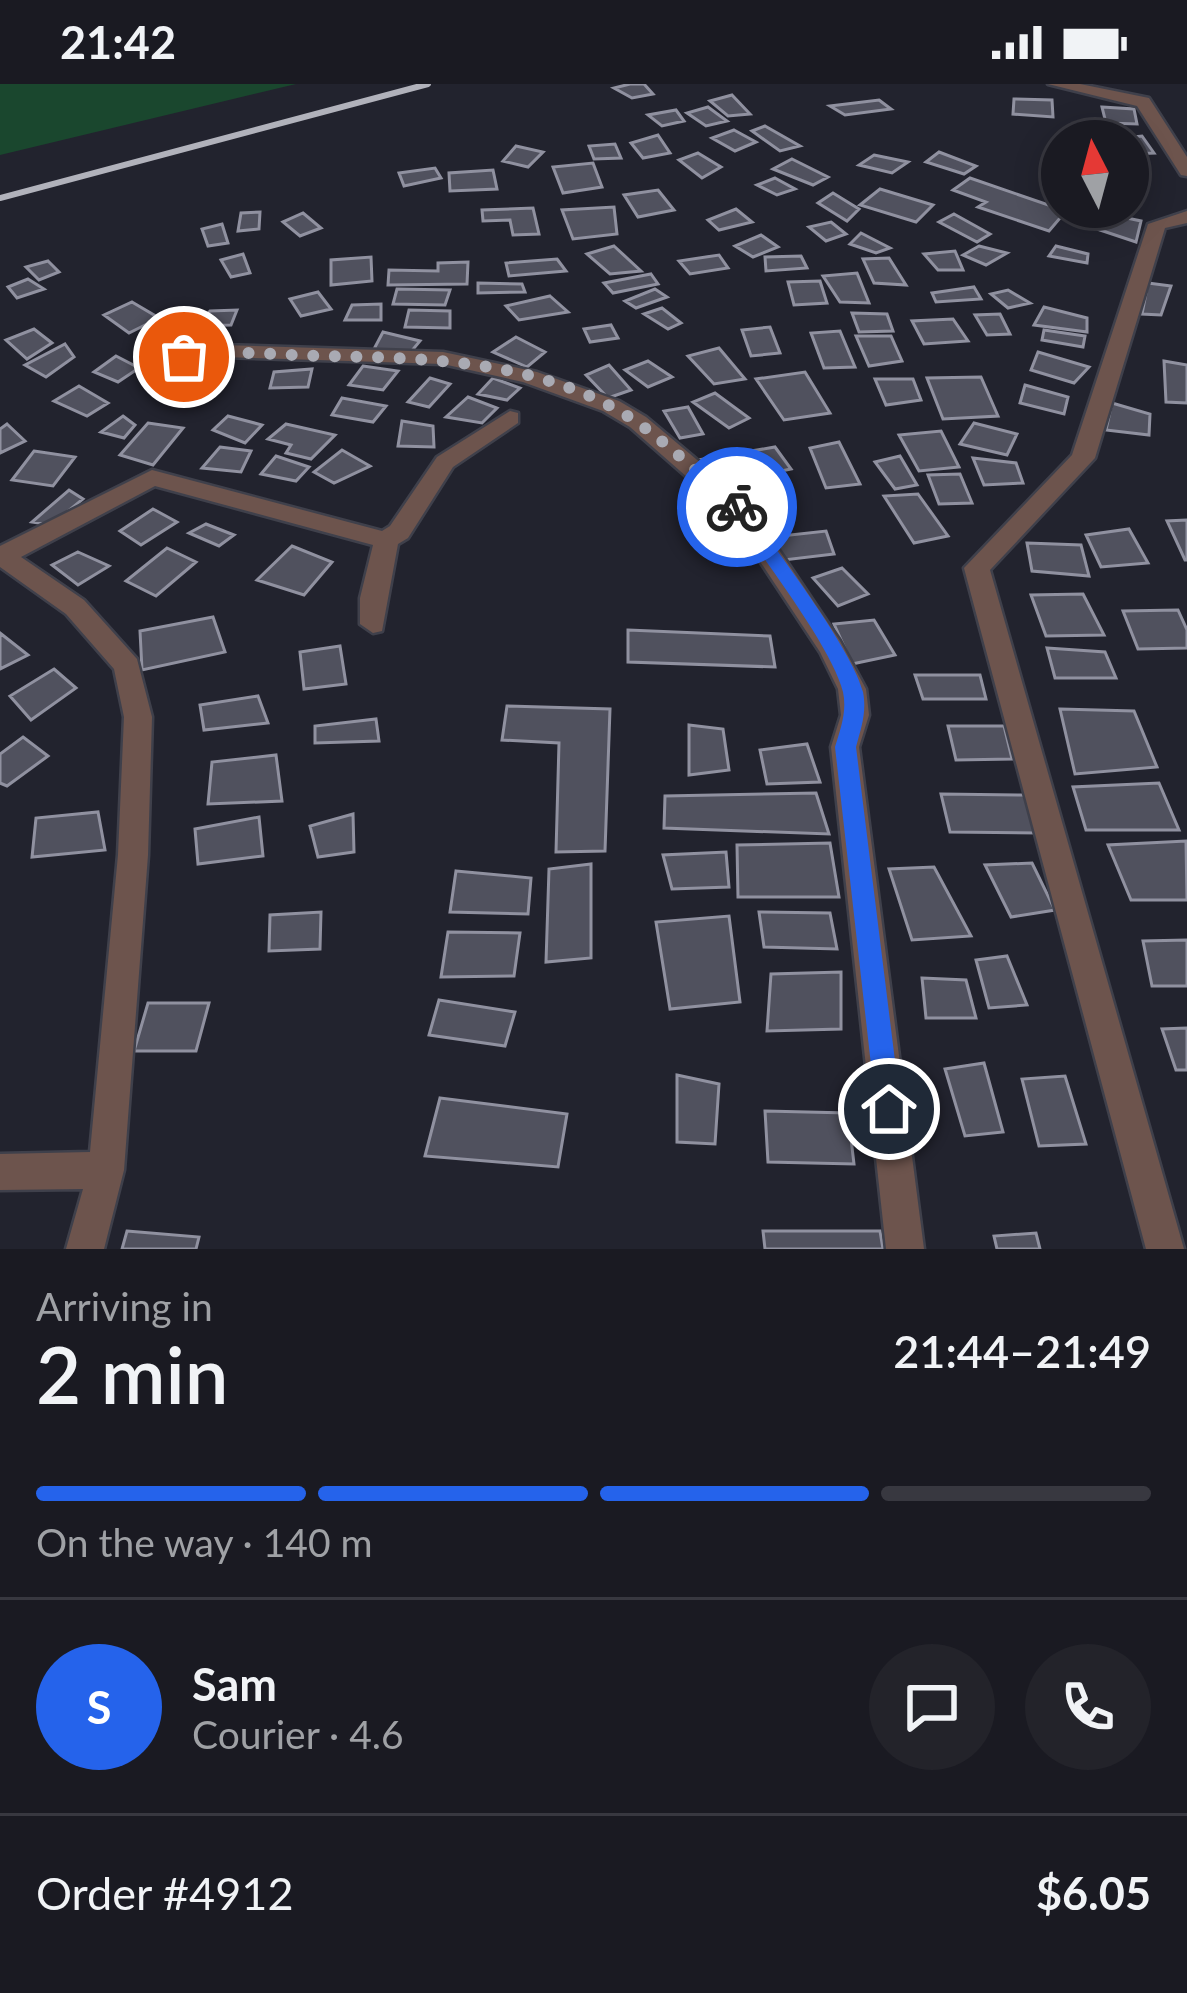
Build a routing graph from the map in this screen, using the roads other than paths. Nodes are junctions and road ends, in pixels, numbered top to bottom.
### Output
1 (1056, 84) edge
2 (1187, 171) edge
3 (1187, 217) edge
4 (184, 357) dead end
5 (510, 418) dead end
6 (385, 540) junction
7 (3, 555) edge
8 (373, 624) dead end
9 (106, 1170) junction
10 (0, 1172) edge
11 (85, 1249) edge
12 (905, 1249) edge
13 (1165, 1249) edge

1 - 2 street
3 - 13 street
4 - 12 street
5 - 6 street
6 - 7 street
6 - 8 street
7 - 9 street
9 - 10 street
9 - 11 street

